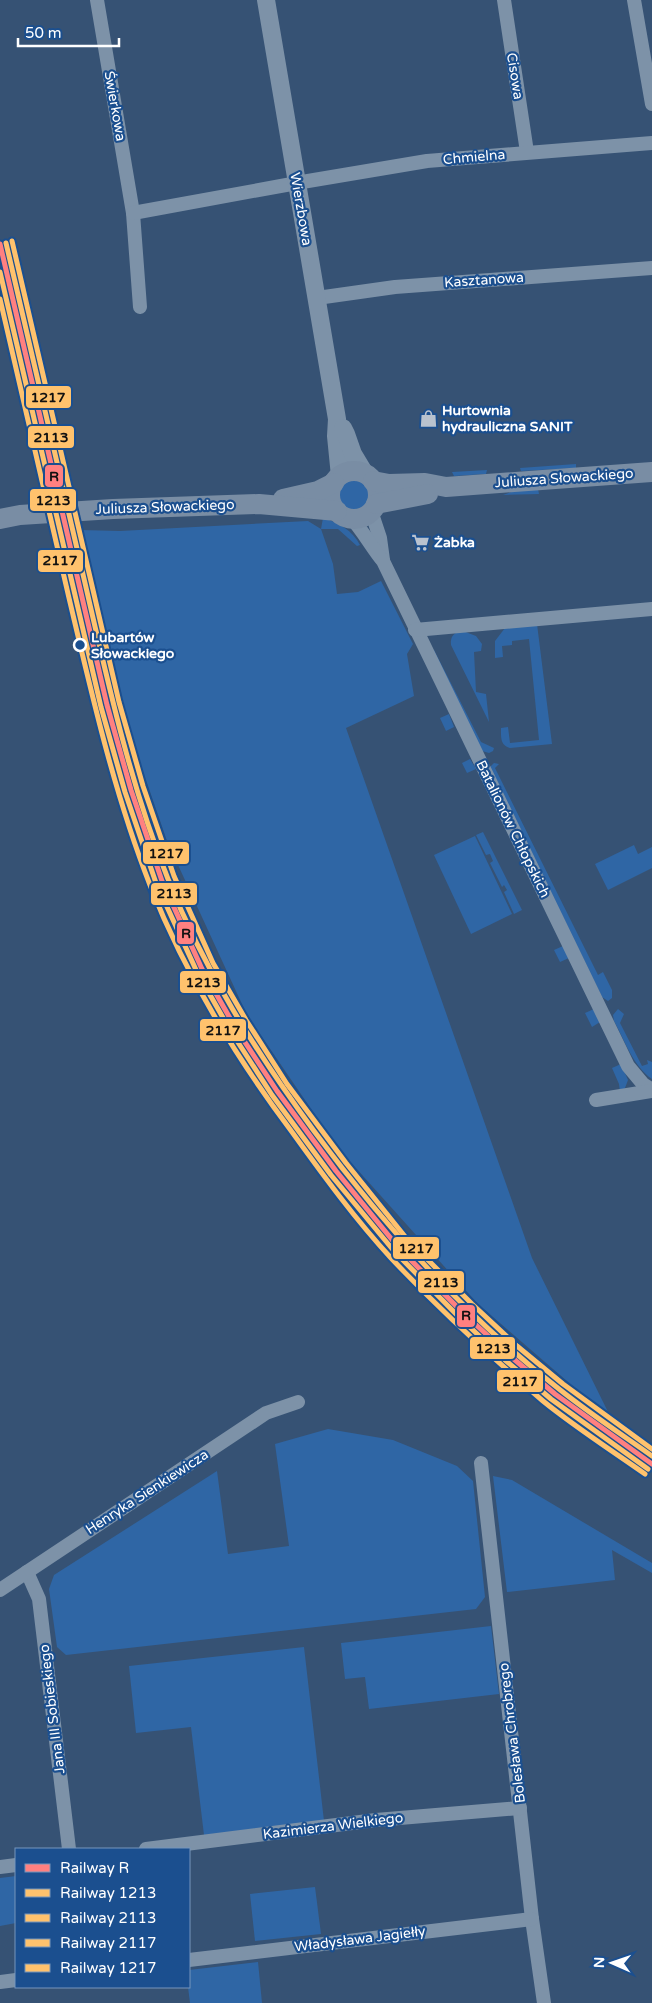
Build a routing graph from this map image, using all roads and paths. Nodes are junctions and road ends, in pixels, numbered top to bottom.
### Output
1 (97, 0) edge
2 (266, 0) edge
3 (504, 0) edge
4 (634, 0) edge
5 (652, 104) edge
6 (652, 143) edge
7 (527, 152) junction
8 (296, 183) junction
9 (134, 213) junction
10 (652, 268) edge
11 (317, 298) junction
12 (140, 307) dead end
13 (337, 419) junction
14 (652, 472) edge
15 (369, 477) junction
16 (337, 480) junction
17 (446, 487) junction
18 (259, 504) junction
19 (374, 508) junction
20 (344, 515) junction
21 (8, 516) edge
22 (383, 561) junction
23 (652, 609) edge
24 (415, 630) junction
25 (652, 1090) edge
26 (596, 1100) dead end
27 (298, 1402) dead end
28 (482, 1463) dead end
29 (27, 1572) junction
30 (0, 1590) edge
31 (520, 1808) junction
32 (69, 1848) edge
33 (154, 1848) edge
34 (15, 1865) edge
35 (0, 1867) edge
36 (532, 1919) junction
37 (190, 1960) edge
38 (15, 1980) edge
39 (0, 1982) edge
40 (544, 2003) edge

1 - 9 street, Świerkowa
2 - 8 street, Wierzbowa
3 - 7 street, Cisowa
4 - 5 street
6 - 7 street, Chmielna
7 - 8 street, Chmielna
8 - 9 street
8 - 11 street, Wierzbowa
9 - 12 street, Świerkowa
10 - 11 street, Kasztanowa
11 - 13 street, Wierzbowa
13 - 15 street, Wierzbowa
13 - 16 street, Wierzbowa
14 - 17 main road, Juliusza Słowackiego
15 - 16 main road
15 - 17 main road, Juliusza Słowackiego
15 - 19 main road
16 - 18 main road, Juliusza Słowackiego
16 - 20 main road
17 - 19 main road, Juliusza Słowackiego
18 - 20 main road, Juliusza Słowackiego
18 - 21 main road, Juliusza Słowackiego
19 - 20 main road
19 - 22 street, Batalionów Chłopskich
20 - 22 street, Batalionów Chłopskich
22 - 24 street, Batalionów Chłopskich
23 - 24 street
24 - 25 street, Batalionów Chłopskich
25 - 26 street
27 - 29 street, Henryka Sienkiewicza
28 - 31 street, Bolesława Chrobrego
29 - 30 street, Henryka Sienkiewicza
29 - 32 street, Jana III Sobieskiego
31 - 33 street, Kazimierza Wielkiego
31 - 36 street, Bolesława Chrobrego
34 - 35 street
36 - 37 street, Władysława Jagiełły
36 - 40 street, Bolesława Chrobrego
38 - 39 street

